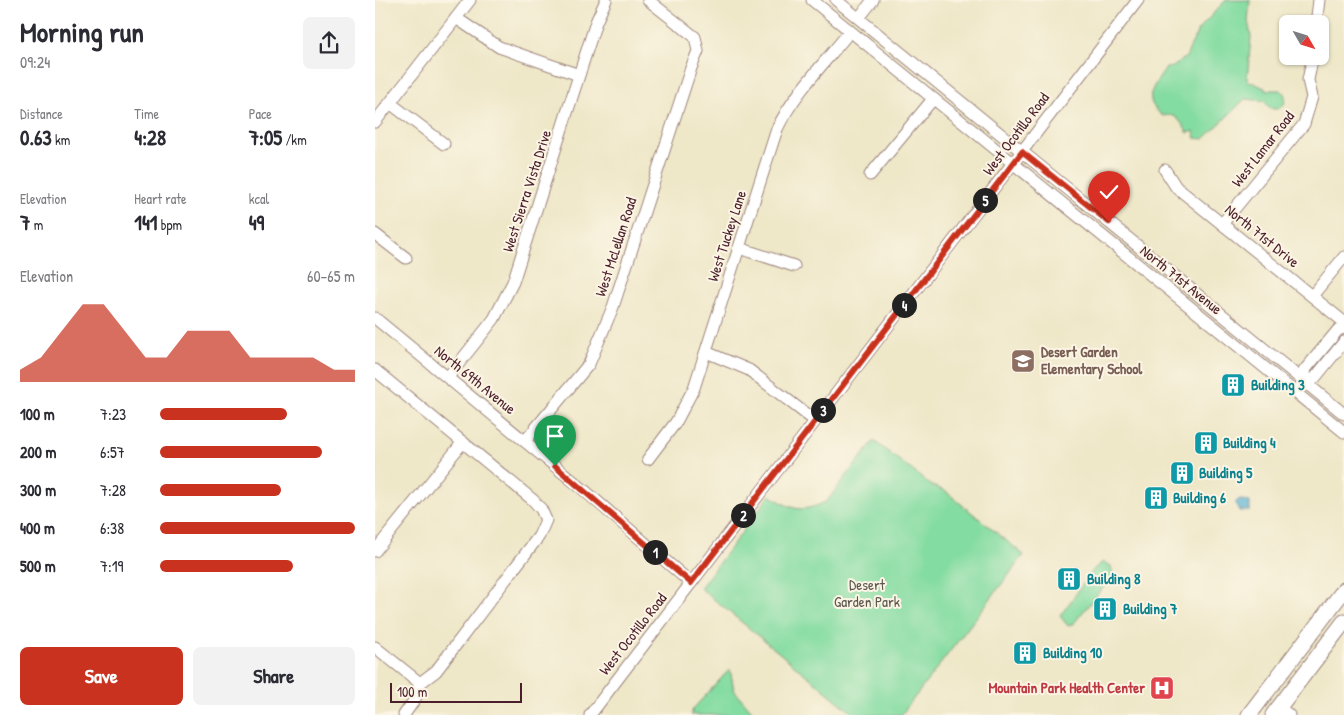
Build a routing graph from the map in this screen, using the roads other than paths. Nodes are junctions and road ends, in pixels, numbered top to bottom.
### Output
1 (469, 0) edge
2 (606, 0) edge
3 (648, 0) edge
4 (812, 0) edge
5 (836, 0) edge
6 (873, 0) edge
7 (1138, 0) edge
8 (1319, 0) edge
9 (1317, 15) edge
10 (456, 18) junction
11 (859, 18) junction
12 (850, 31) junction
13 (1311, 65) edge
14 (579, 75) junction
15 (933, 99) junction
16 (390, 103) junction
17 (375, 122) edge
18 (444, 144) dead end
19 (1022, 152) junction
20 (1013, 164) junction
21 (1165, 170) dead end
22 (870, 175) dead end
23 (1222, 224) junction
24 (375, 234) edge
25 (739, 248) junction
26 (1344, 257) edge
27 (407, 258) dead end
28 (794, 266) dead end
29 (1312, 296) junction
30 (375, 318) edge
31 (1344, 322) edge
32 (1344, 328) edge
33 (1344, 342) edge
34 (706, 352) junction
35 (375, 370) edge
36 (448, 377) junction
37 (1305, 381) junction
38 (1295, 392) junction
39 (1344, 414) edge
40 (815, 422) junction
41 (1344, 432) edge
42 (525, 441) junction
43 (463, 442) junction
44 (648, 458) dead end
45 (375, 551) edge
46 (691, 583) junction
47 (1344, 590) edge
48 (1344, 622) edge
49 (375, 647) edge
50 (420, 683) junction
51 (1280, 712) edge
52 (405, 715) edge
53 (590, 715) edge
54 (1249, 715) edge

1 - 10 street
2 - 14 street, West Sierra Vista Drive
3 - 42 street, West McLellan Road
4 - 12 street, North 71st Avenue
5 - 11 street, North 71st Avenue
6 - 11 street
7 - 19 street, West Ocotillo Road
8 - 9 street
10 - 14 street
10 - 16 street
11 - 19 street, North 71st Avenue
12 - 15 street, North 71st Avenue
12 - 25 street, West Tuckey Lane
13 - 23 street, West Lamar Road
14 - 36 street, West Sierra Vista Drive
15 - 20 street, North 71st Avenue
15 - 22 street
16 - 17 street
16 - 18 street
19 - 20 street, West Ocotillo Road
19 - 37 street, North 71st Avenue
20 - 38 street, North 71st Avenue
20 - 40 street, West Ocotillo Road
21 - 23 street, North 71st Drive
23 - 29 street, North 71st Drive
24 - 27 street
25 - 28 street
25 - 34 street, West Tuckey Lane
26 - 29 street
29 - 31 street, North 71st Drive
30 - 36 street, North 69th Avenue
32 - 37 street
33 - 37 street
34 - 40 street
34 - 44 street, West Tuckey Lane
35 - 43 street
36 - 42 street, North 69th Avenue
37 - 38 street
37 - 39 street, North 71st Avenue
38 - 41 street, North 71st Avenue
40 - 46 street, West Ocotillo Road
42 - 46 street, North 69th Avenue
43 - 45 street
43 - 50 street
46 - 53 street, West Ocotillo Road
47 - 54 main road
48 - 51 main road
49 - 50 street
50 - 52 street

